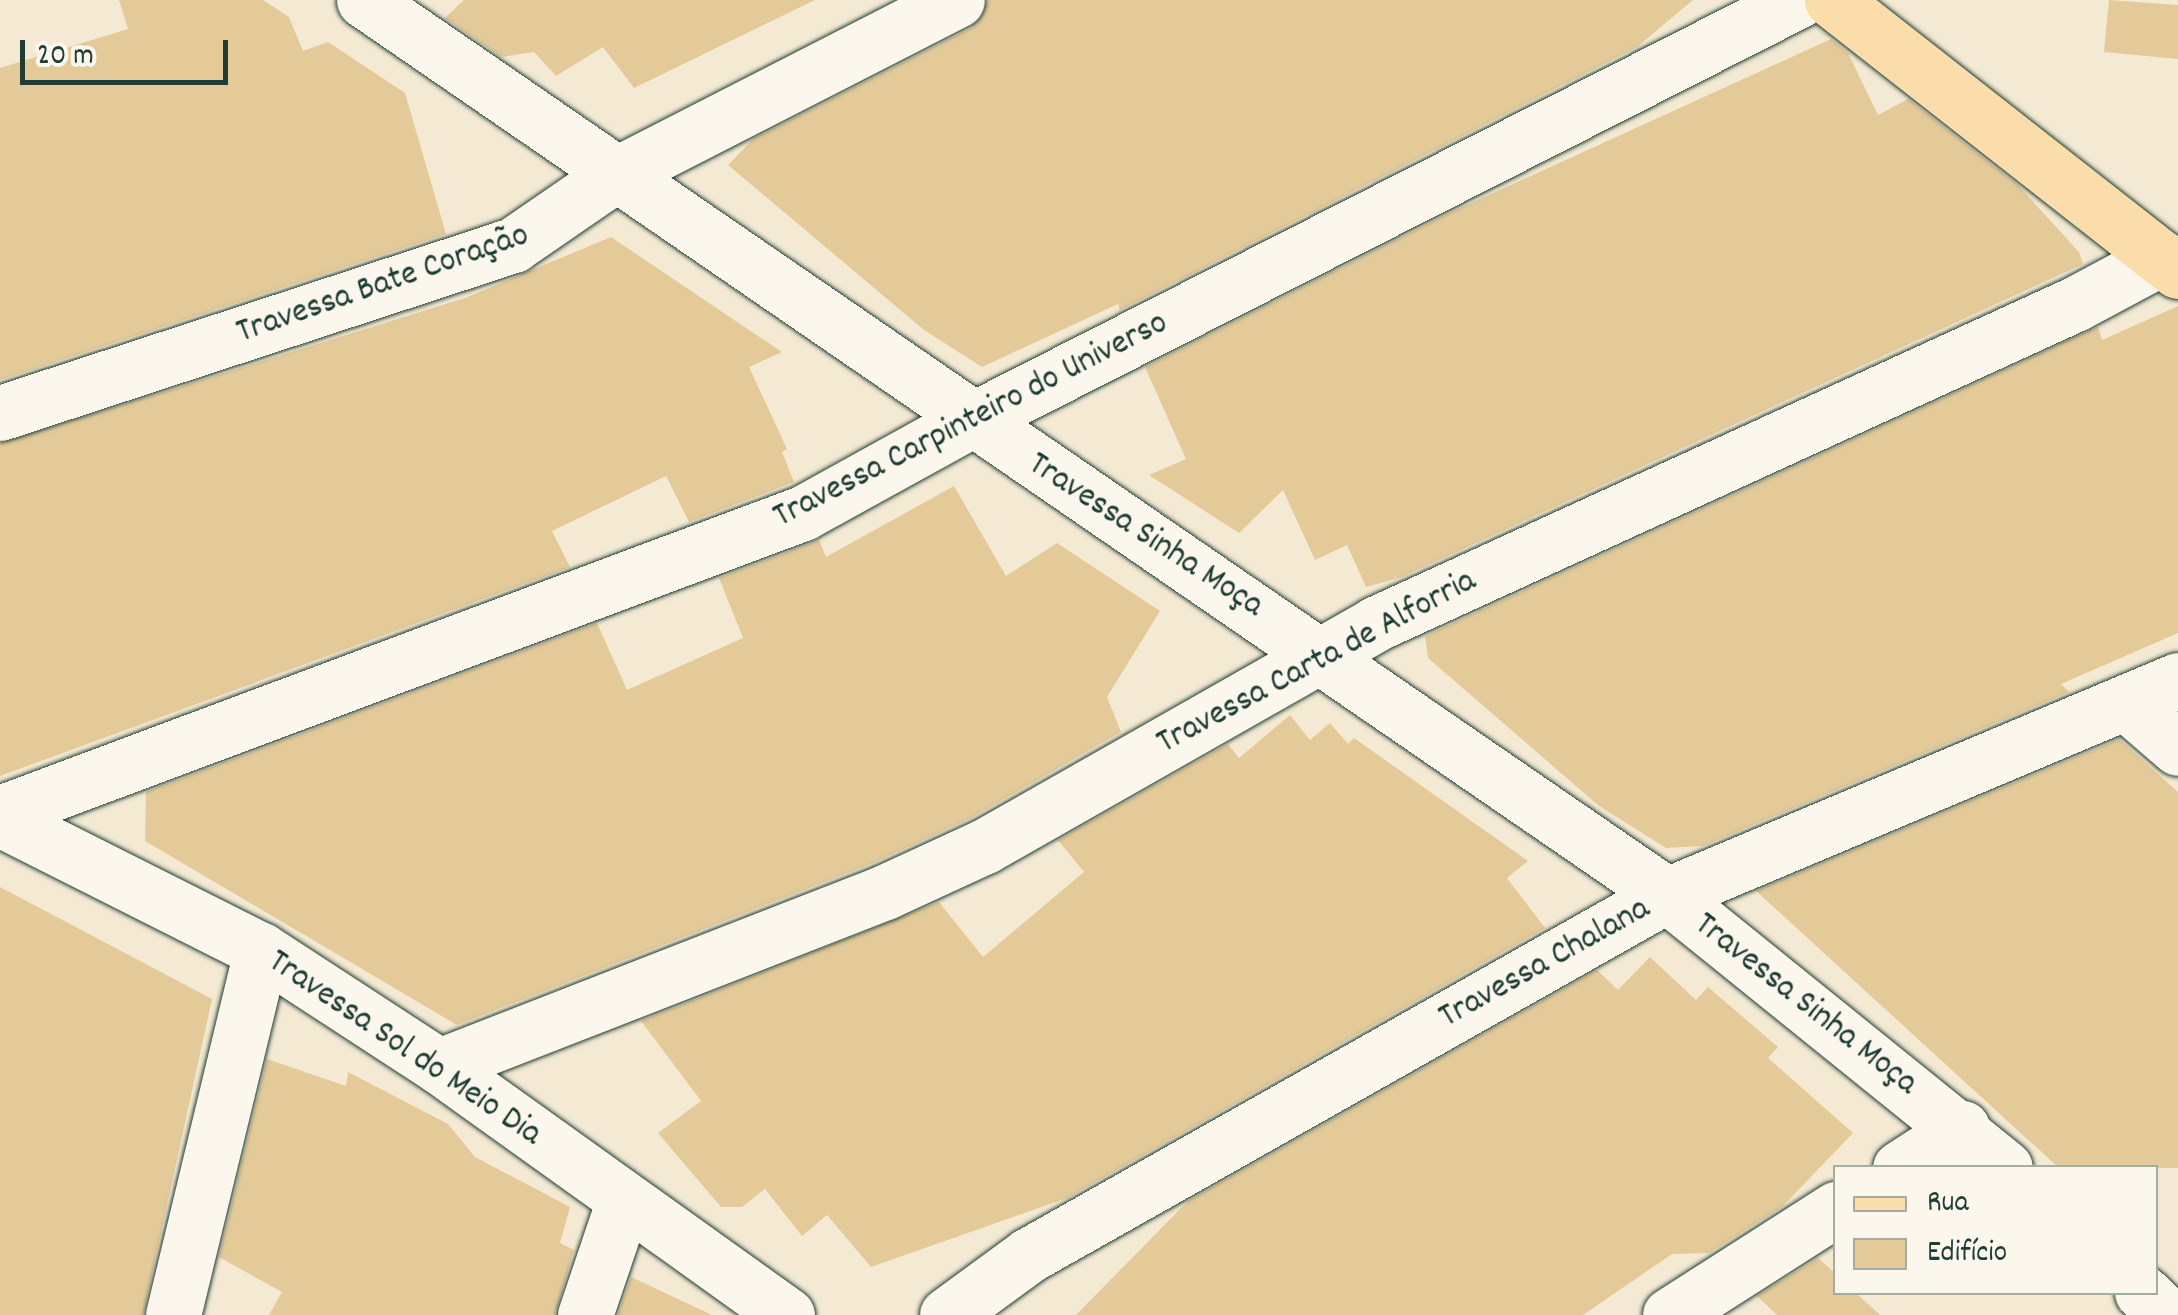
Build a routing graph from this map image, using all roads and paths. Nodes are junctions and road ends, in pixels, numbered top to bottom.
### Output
1 (364, 0) edge
2 (957, 0) edge
3 (1799, 0) edge
4 (1832, 0) edge
5 (615, 175) junction
6 (2172, 253) edge
7 (0, 413) edge
8 (970, 421) junction
9 (1321, 653) junction
10 (2178, 680) edge
11 (2127, 704) junction
12 (2178, 748) edge
13 (0, 816) edge
14 (1667, 895) junction
15 (261, 950) junction
16 (439, 1066) junction
17 (1962, 1128) junction
18 (1905, 1165) edge
19 (2002, 1165) edge
20 (623, 1202) junction
21 (1833, 1211) edge
22 (2145, 1295) edge
23 (173, 1315) edge
24 (585, 1315) edge
25 (787, 1315) edge
26 (948, 1315) edge
27 (1670, 1315) edge
28 (2166, 1315) edge

1 - 5 street, Travessa Sinha Moça
2 - 5 street, Travessa Bate Coração
3 - 8 street, Travessa Carpinteiro do Universo
4 - 6 main road
5 - 7 street, Travessa Bate Coração
5 - 8 street, Travessa Sinha Moça
6 - 9 street, Travessa Carta de Alforria
8 - 9 street, Travessa Sinha Moça
8 - 13 street, Travessa Carpinteiro do Universo
9 - 14 street, Travessa Sinha Moça
9 - 16 street, Travessa Carta de Alforria
10 - 11 street, Travessa Chalana
11 - 12 street
11 - 14 street, Travessa Chalana
13 - 15 street, Travessa Sol do Meio Dia
14 - 17 street, Travessa Sinha Moça
14 - 26 street, Travessa Chalana
15 - 16 street, Travessa Sol do Meio Dia
15 - 23 street
16 - 20 street, Travessa Sol do Meio Dia
17 - 18 street
17 - 19 street, Travessa Sinha Moça
20 - 24 street
20 - 25 street, Travessa Sol do Meio Dia
21 - 27 street
22 - 28 street

